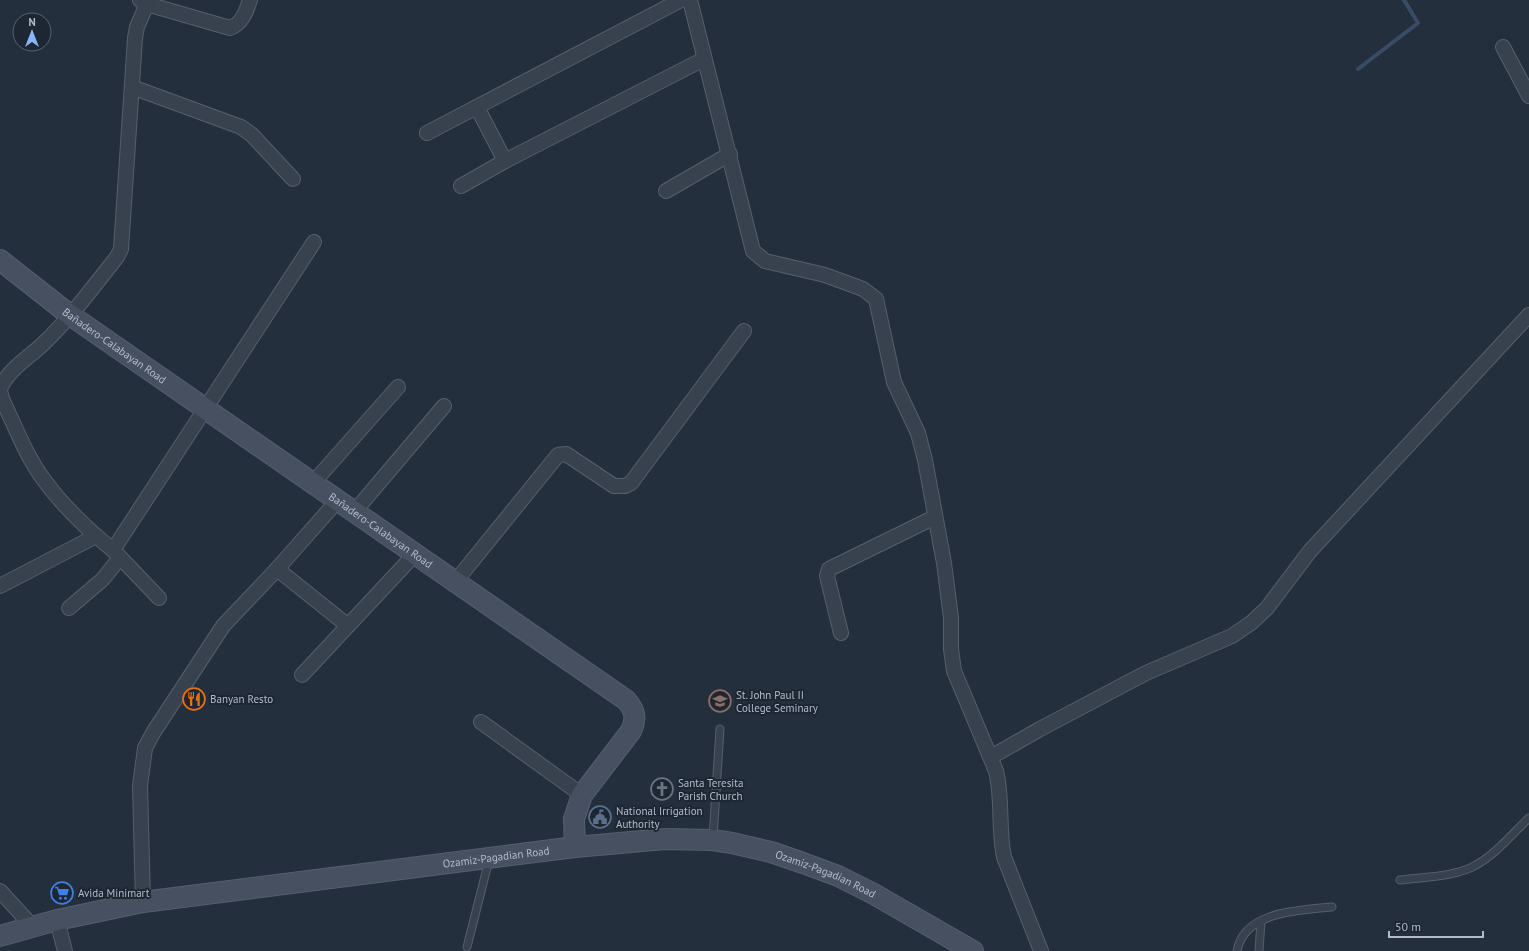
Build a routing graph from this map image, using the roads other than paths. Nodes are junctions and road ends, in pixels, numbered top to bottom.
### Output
1 (250, 0) edge
2 (681, 0) edge
3 (690, 0) edge
4 (143, 2) edge
5 (1503, 47) dead end
6 (704, 59) junction
7 (132, 87) junction
8 (1529, 96) edge
9 (478, 107) junction
10 (427, 133) dead end
11 (730, 154) junction
12 (505, 161) junction
13 (293, 179) dead end
14 (461, 186) dead end
15 (666, 191) dead end
16 (314, 242) dead end
17 (0, 260) edge
18 (70, 315) junction
19 (1529, 316) edge
20 (744, 331) dead end
21 (398, 387) dead end
22 (0, 390) edge
23 (444, 406) dead end
24 (206, 409) junction
25 (313, 483) junction
26 (338, 500) junction
27 (355, 511) junction
28 (935, 517) junction
29 (96, 536) junction
30 (116, 554) junction
31 (415, 554) junction
32 (277, 569) junction
33 (455, 582) junction
34 (0, 586) edge
35 (159, 598) dead end
36 (69, 608) dead end
37 (347, 625) junction
38 (841, 633) dead end
39 (302, 675) dead end
40 (481, 722) dead end
41 (720, 729) dead end
42 (991, 758) junction
43 (582, 795) junction
44 (1529, 818) edge
45 (712, 840) junction
46 (575, 847) junction
47 (490, 857) junction
48 (1400, 880) dead end
49 (0, 891) edge
50 (143, 902) junction
51 (1332, 907) dead end
52 (57, 920) junction
53 (1261, 921) junction
54 (33, 927) junction
55 (0, 936) edge
56 (467, 947) dead end
57 (961, 948) edge
58 (65, 951) edge
59 (1041, 951) edge
60 (1237, 951) edge
61 (1260, 951) edge

1 - 4 street
2 - 9 street
3 - 6 street
4 - 7 street
5 - 8 street
6 - 11 street
6 - 12 street
7 - 13 street
7 - 18 street
9 - 10 street
9 - 12 street
11 - 15 street
11 - 28 street
12 - 14 street
16 - 24 street
17 - 18 main road, Bañadero-Calabayan Road
18 - 22 street
18 - 24 main road, Bañadero-Calabayan Road
19 - 42 street
20 - 33 street
21 - 25 street
22 - 29 street
23 - 27 street
24 - 25 main road, Bañadero-Calabayan Road
24 - 30 street
25 - 26 main road, Bañadero-Calabayan Road
26 - 27 main road, Bañadero-Calabayan Road
26 - 32 street
27 - 31 main road, Bañadero-Calabayan Road
28 - 38 street
28 - 42 street
29 - 30 street
29 - 34 street
30 - 35 street
30 - 36 street
31 - 33 main road, Bañadero-Calabayan Road
31 - 37 street
32 - 37 street
32 - 50 street
33 - 43 main road, Bañadero-Calabayan Road
37 - 39 street
40 - 43 street
41 - 45 lane
42 - 59 street
43 - 46 main road, Bañadero-Calabayan Road
44 - 48 lane
45 - 46 main road, Ozamiz-Pagadian Road
45 - 57 main road, Ozamiz-Pagadian Road
46 - 47 main road, Ozamiz-Pagadian Road
47 - 50 main road, Ozamiz-Pagadian Road
47 - 56 lane
49 - 54 street
50 - 52 main road, Ozamiz-Pagadian Road
51 - 53 lane
52 - 54 main road, Ozamiz-Pagadian Road
52 - 58 street
53 - 60 lane
53 - 61 lane
54 - 55 main road, Ozamiz-Pagadian Road

